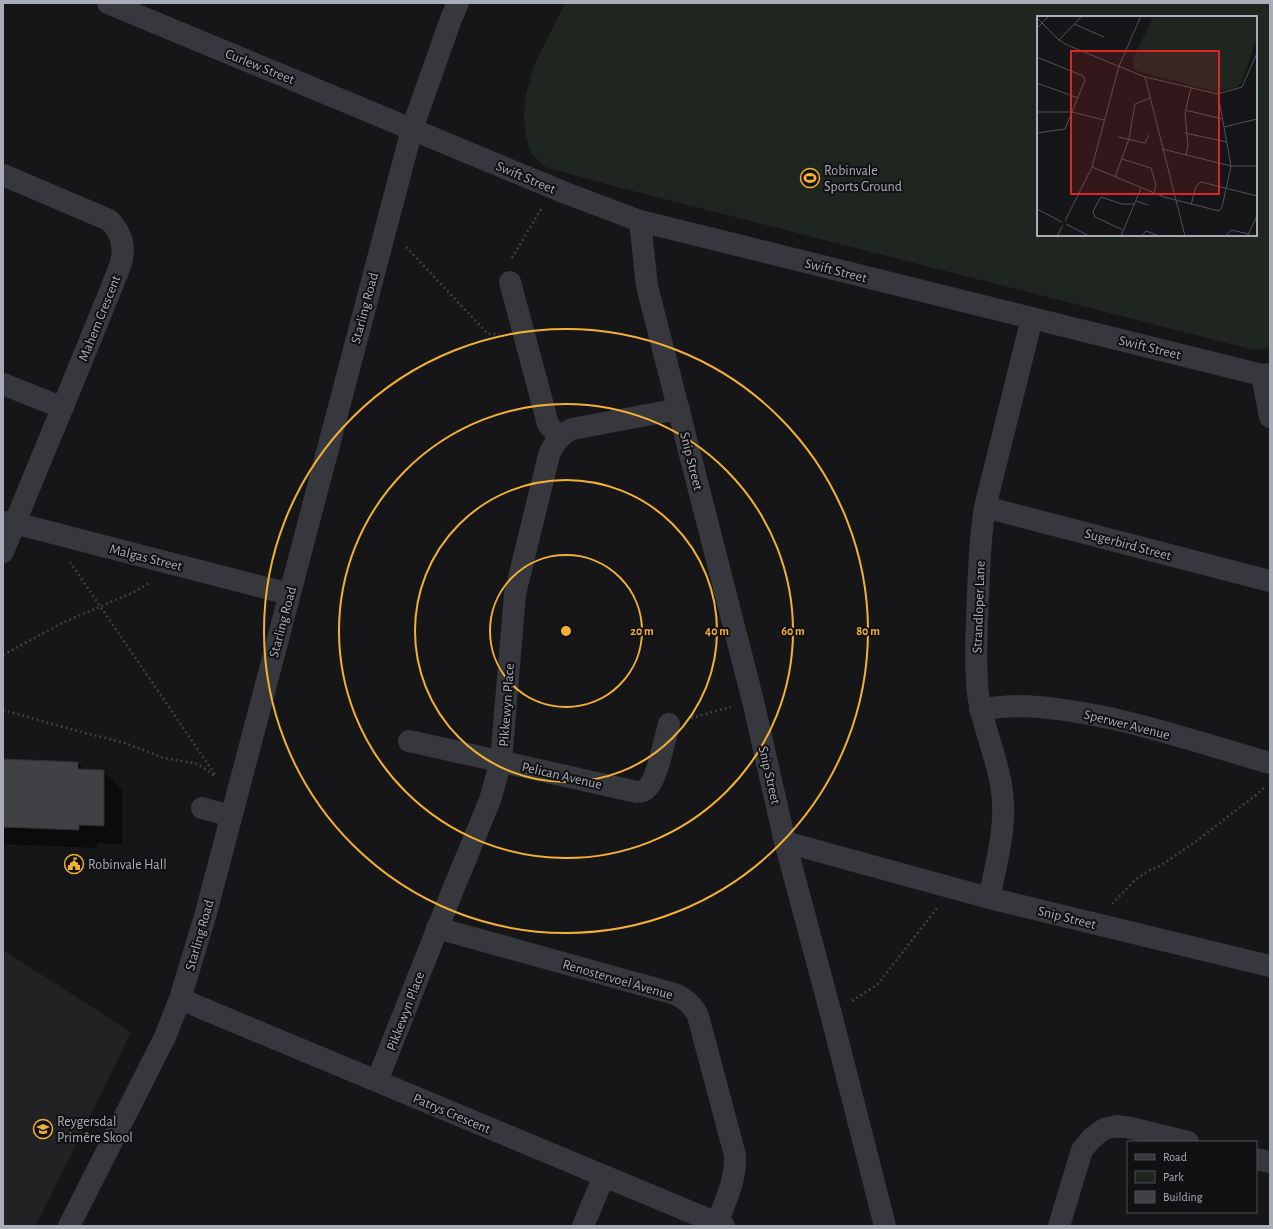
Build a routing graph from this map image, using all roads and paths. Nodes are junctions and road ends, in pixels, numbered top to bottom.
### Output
1 (108, 3) edge
2 (458, 3) edge
3 (412, 129) junction
4 (3, 174) edge
5 (563, 192) junction
6 (640, 221) junction
7 (384, 234) junction
8 (510, 282) joint
9 (1032, 318) junction
10 (524, 332) junction
11 (1266, 374) edge
12 (3, 384) edge
13 (63, 408) junction
14 (679, 409) junction
15 (1270, 416) edge
16 (559, 437) junction
17 (986, 507) junction
18 (9, 523) edge
19 (69, 537) junction
20 (3, 552) edge
21 (162, 561) junction
22 (1270, 581) edge
23 (289, 594) junction
24 (99, 606) junction
25 (3, 655) edge
26 (753, 701) junction
27 (980, 709) junction
28 (3, 710) edge
29 (669, 724) joint
30 (408, 741) dead end
31 (501, 761) junction
32 (1270, 763) edge
33 (1270, 782) edge
34 (202, 808) dead end
35 (231, 816) junction
36 (785, 842) junction
37 (951, 888) junction
38 (989, 898) junction
39 (1102, 926) junction
40 (437, 928) junction
41 (1270, 966) edge
42 (180, 999) junction
43 (831, 1014) junction
44 (377, 1081) junction
45 (1184, 1141) edge
46 (1257, 1159) edge
47 (1270, 1162) edge
48 (604, 1176) junction
49 (720, 1224) edge
50 (70, 1226) edge
51 (583, 1226) edge
52 (885, 1226) edge
53 (1059, 1226) edge

1 - 3 street, Curlew Street
2 - 3 street, Starling Road
3 - 5 street, Swift Street
3 - 7 street, Starling Road
4 - 13 street, Mahem Crescent
5 - 6 street, Swift Street
5 - 8 path
6 - 9 street, Swift Street
6 - 14 street, Snip Street
7 - 10 path
7 - 23 street, Starling Road
8 - 10 street
9 - 11 street, Swift Street
9 - 17 street, Strandloper Lane
10 - 16 street
11 - 15 street
12 - 13 street
13 - 18 street, Mahem Crescent
14 - 16 street
14 - 26 street, Snip Street
16 - 31 street, Pikkewyn Place
17 - 22 street, Sugerbird Street
17 - 27 street, Strandloper Lane
18 - 19 street, Malgas Street
18 - 20 street, Mahem Crescent
19 - 21 street, Malgas Street
19 - 24 path
21 - 23 street, Malgas Street
21 - 24 path
23 - 35 street, Starling Road
24 - 25 path
24 - 28 path
26 - 29 path
26 - 36 street, Snip Street
27 - 32 street, Sperwer Avenue
27 - 38 street, Strandloper Lane
29 - 31 street, Pelican Avenue
30 - 31 street, Pelican Avenue
31 - 40 street, Pikkewyn Place
33 - 39 path
34 - 35 street
35 - 42 street, Starling Road
36 - 37 street, Snip Street
36 - 43 street
37 - 38 street, Snip Street
37 - 43 path
38 - 39 street, Snip Street
39 - 41 street, Snip Street
40 - 44 street, Pikkewyn Place
40 - 49 street, Renostervoel Avenue
42 - 44 street, Patrys Crescent
42 - 50 street, Starling Road
43 - 52 street
44 - 48 street, Patrys Crescent
45 - 53 street
46 - 47 street
48 - 49 street, Patrys Crescent
48 - 51 street

